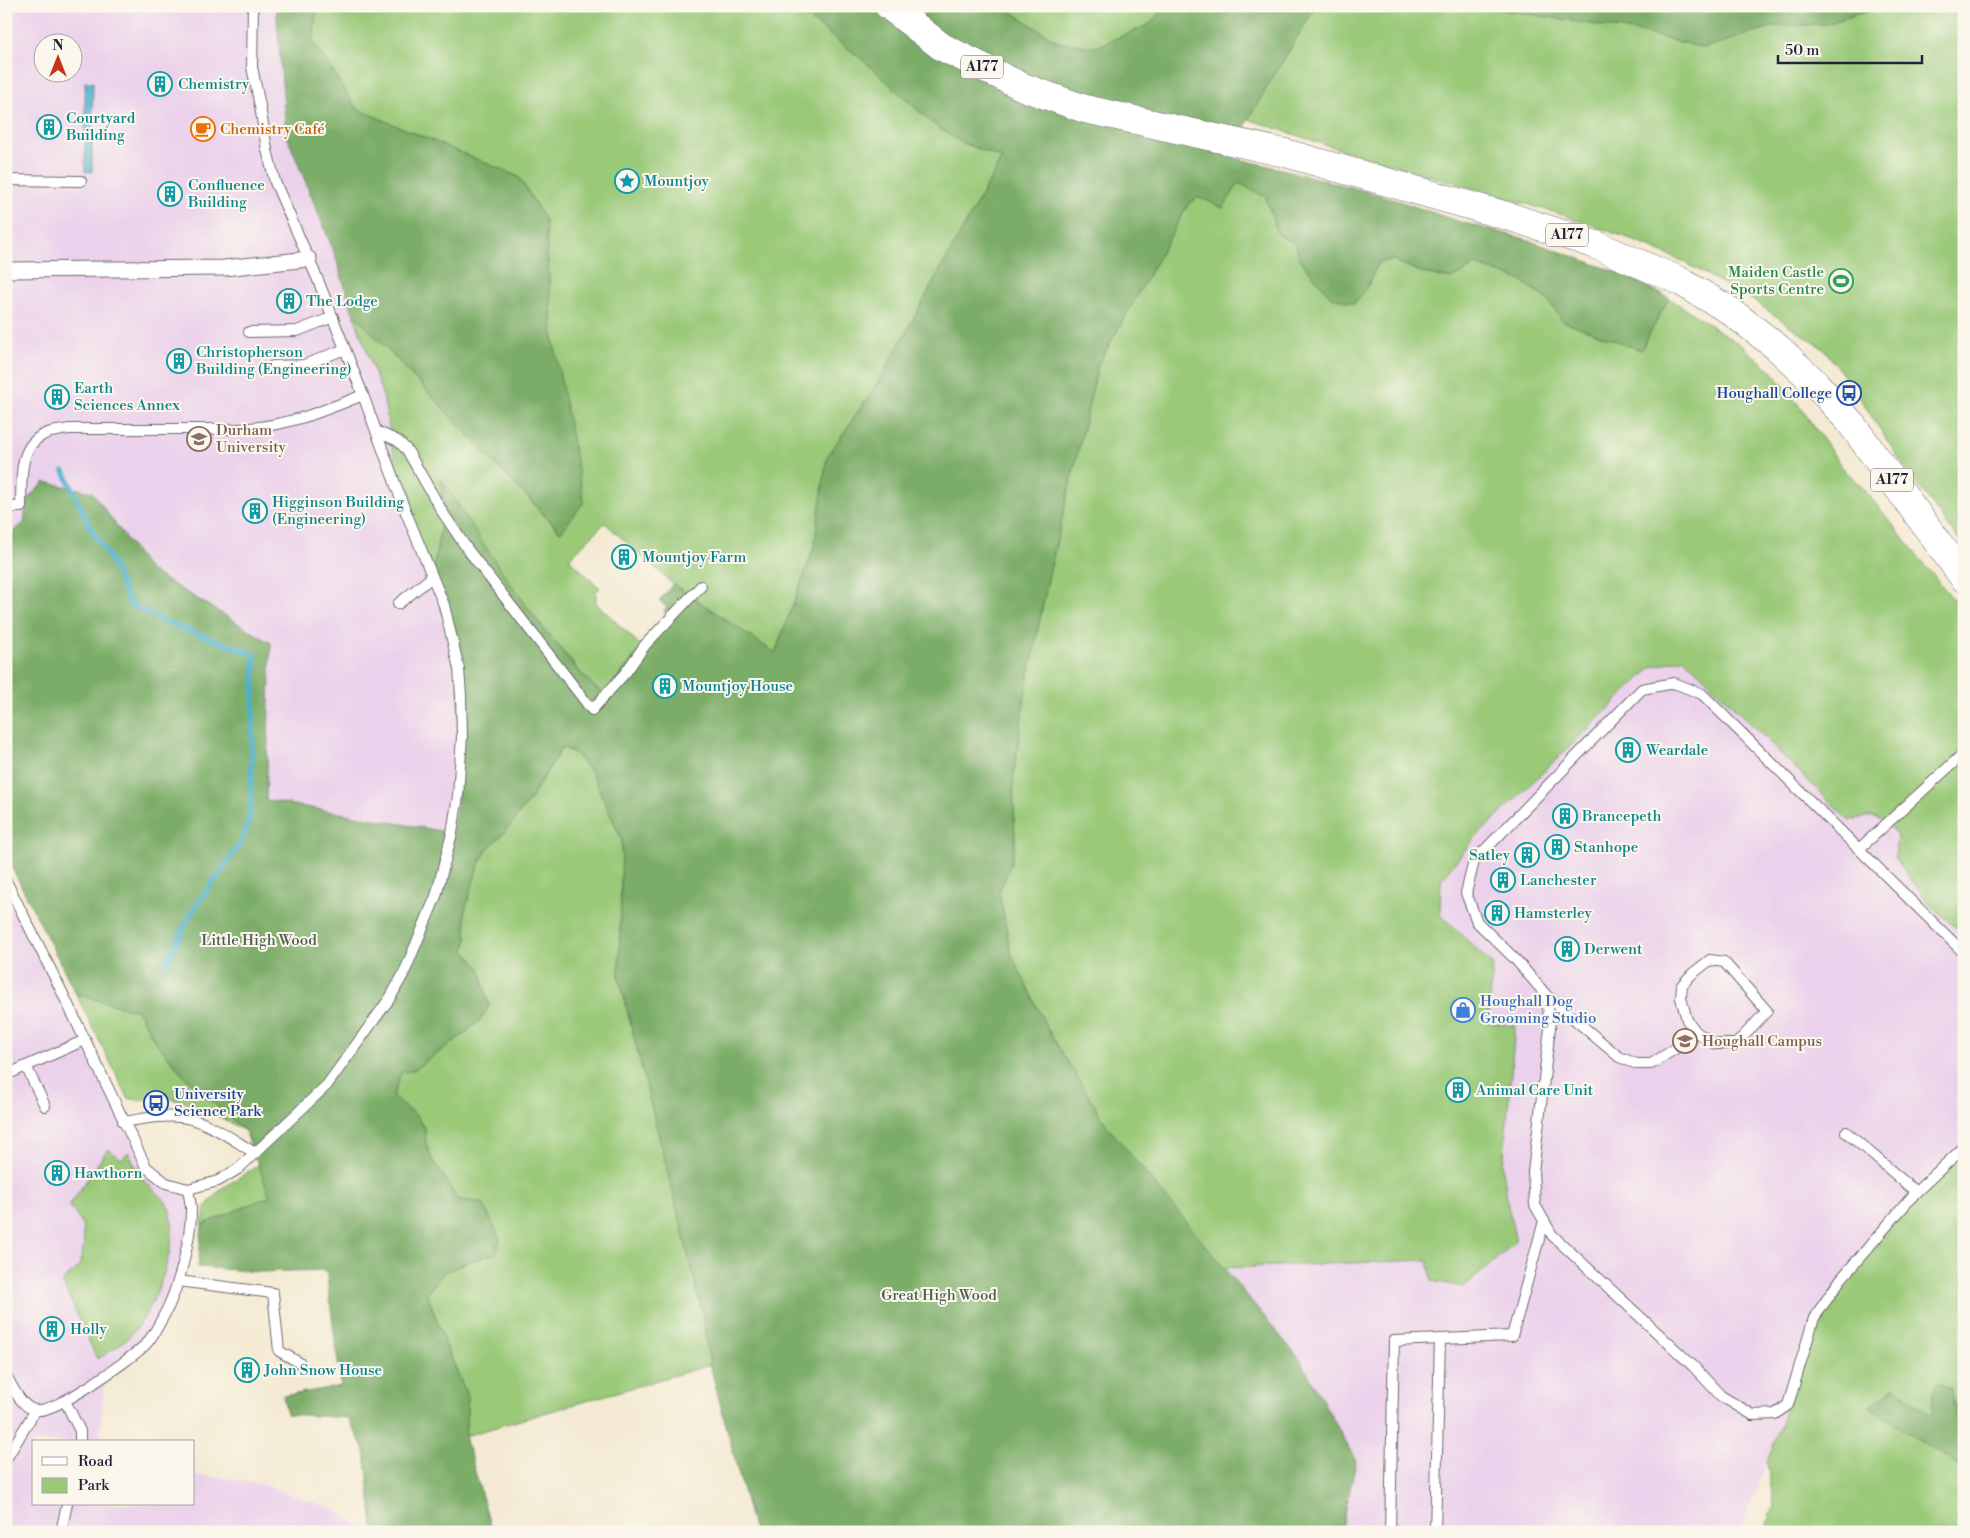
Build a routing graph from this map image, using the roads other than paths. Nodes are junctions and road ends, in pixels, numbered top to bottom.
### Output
1 (253, 6) edge
2 (889, 6) edge
3 (6, 180) edge
4 (81, 181) dead end
5 (309, 259) junction
6 (6, 270) edge
7 (333, 317) junction
8 (248, 332) dead end
9 (345, 349) junction
10 (273, 366) dead end
11 (363, 395) junction
12 (376, 431) junction
13 (6, 507) edge
14 (432, 577) junction
15 (1964, 578) edge
16 (700, 586) dead end
17 (398, 604) dead end
18 (1964, 753) edge
19 (1859, 849) junction
20 (6, 881) edge
21 (1964, 953) edge
22 (1547, 996) junction
23 (1696, 1032) junction
24 (85, 1040) junction
25 (26, 1066) junction
26 (6, 1075) edge
27 (44, 1106) dead end
28 (123, 1122) junction
29 (1846, 1132) dead end
30 (1964, 1147) edge
31 (254, 1153) junction
32 (188, 1188) junction
33 (1916, 1192) junction
34 (1544, 1221) junction
35 (178, 1281) junction
36 (1440, 1339) junction
37 (300, 1363) dead end
38 (6, 1376) edge
39 (65, 1401) junction
40 (35, 1411) junction
41 (80, 1440) edge
42 (6, 1459) edge
43 (67, 1506) edge
44 (61, 1532) edge
45 (1390, 1532) edge
46 (1435, 1532) edge

1 - 5 lane
2 - 15 main road, A177
3 - 4 lane
5 - 6 street
5 - 7 lane
7 - 8 lane
7 - 9 lane
9 - 10 lane
9 - 11 lane
11 - 12 lane
11 - 13 lane
12 - 14 lane
12 - 16 lane
14 - 17 lane
14 - 31 lane
18 - 19 lane
19 - 21 lane
19 - 22 lane
20 - 24 lane
22 - 23 lane
22 - 34 lane
23 - 23 lane
24 - 25 lane
24 - 28 lane
25 - 26 lane
25 - 27 lane
28 - 31 lane
28 - 32 lane
29 - 33 lane
30 - 33 lane
31 - 32 lane
32 - 35 lane
33 - 34 lane
34 - 36 lane
35 - 37 lane
35 - 39 lane
36 - 45 lane
36 - 46 lane
38 - 40 lane
39 - 40 lane
39 - 41 lane
40 - 42 lane
43 - 44 lane

